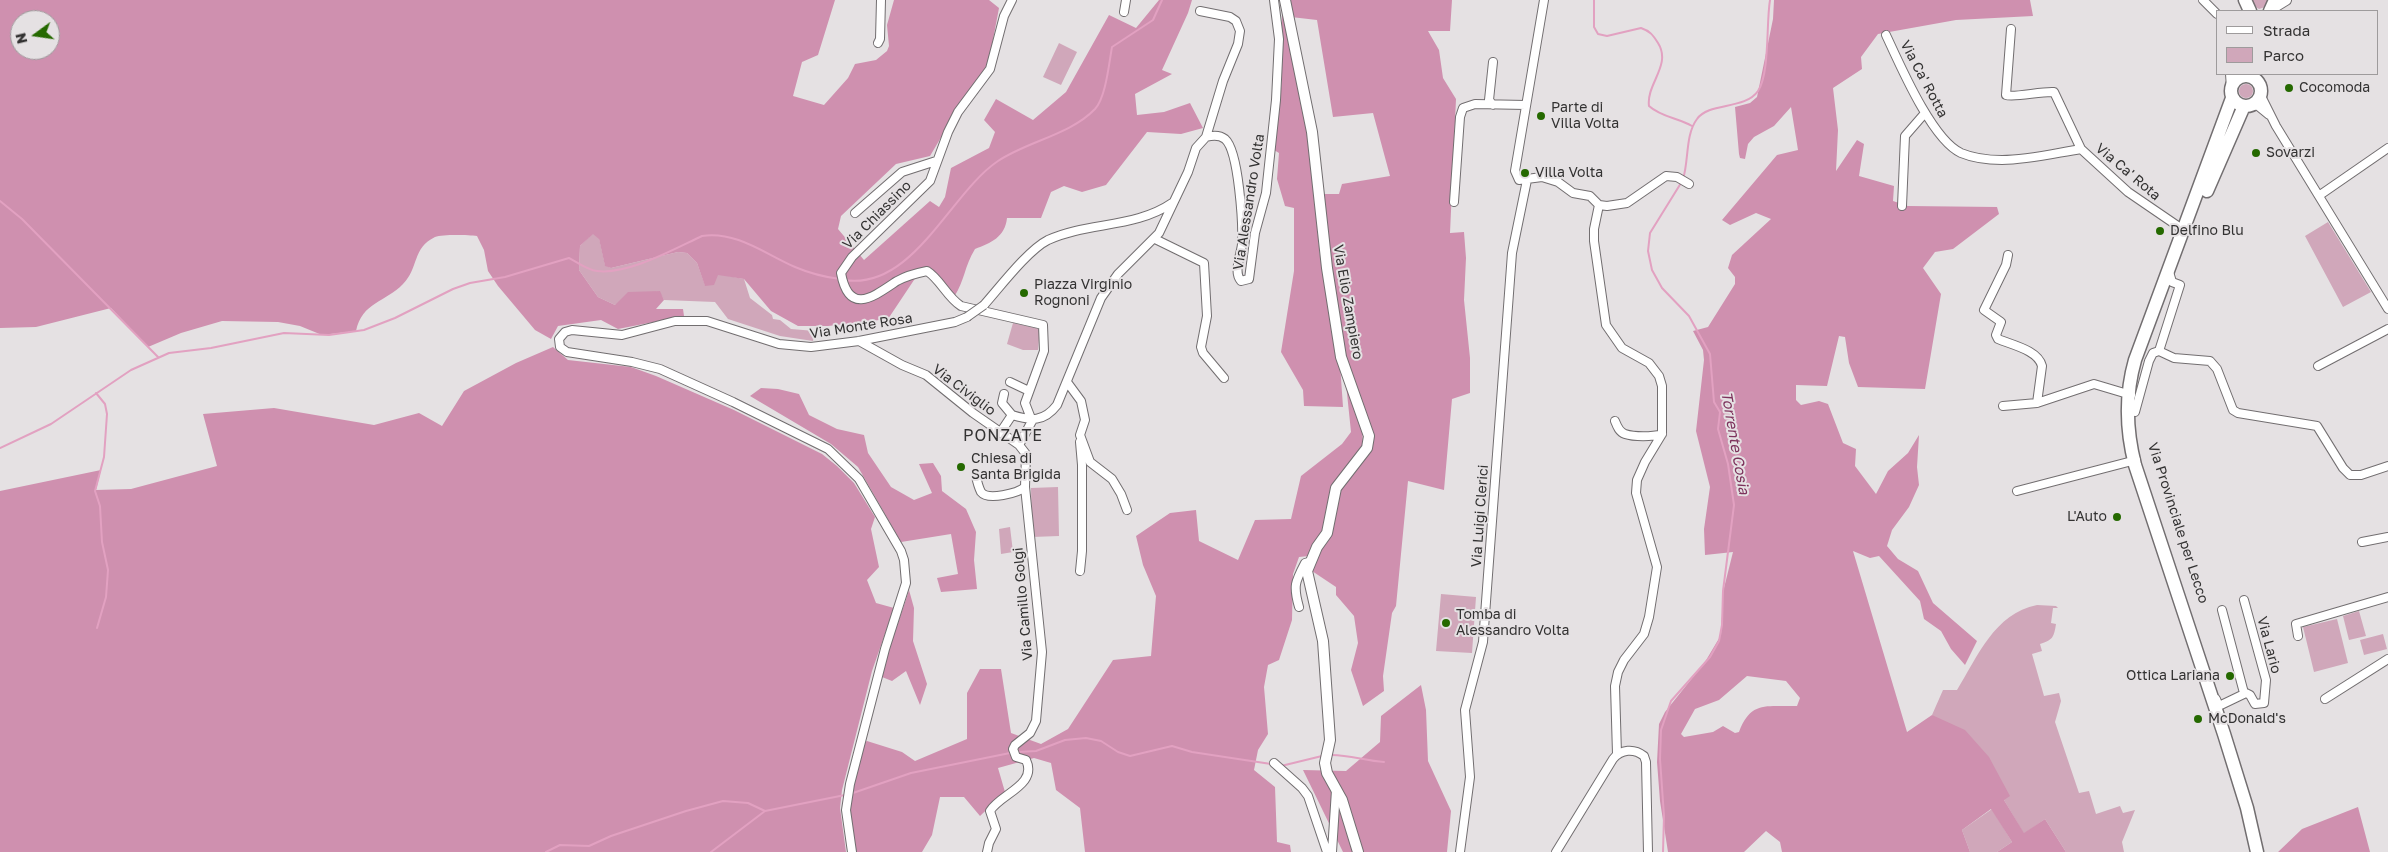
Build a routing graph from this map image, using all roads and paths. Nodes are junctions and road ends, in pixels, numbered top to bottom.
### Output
1 (882, 0) edge
2 (1012, 0) edge
3 (1126, 0) edge
4 (1274, 0) edge
5 (1285, 0) edge
6 (1544, 0) edge
7 (2202, 0) edge
8 (2286, 0) edge
9 (2272, 6) edge
10 (1200, 11) dead end
11 (1124, 12) dead end
12 (2216, 13) edge
13 (2012, 29) dead end
14 (1886, 35) dead end
15 (878, 43) dead end
16 (1493, 62) dead end
17 (2234, 81) edge
18 (2258, 83) edge
19 (1493, 105) junction
20 (1526, 105) junction
21 (2248, 105) junction
22 (1925, 113) junction
23 (2270, 116) junction
24 (1206, 137) junction
25 (2388, 148) edge
26 (2082, 149) junction
27 (936, 161) junction
28 (1523, 180) junction
29 (1689, 184) dead end
30 (2203, 190) junction
31 (2320, 195) junction
32 (1454, 202) dead end
33 (1172, 203) junction
34 (1599, 205) junction
35 (1902, 206) dead end
36 (855, 213) dead end
37 (1152, 214) junction
38 (2184, 228) junction
39 (1160, 230) junction
40 (1155, 239) junction
41 (2008, 255) dead end
42 (2182, 256) junction
43 (2168, 280) junction
44 (2168, 304) junction
45 (2388, 309) edge
46 (2388, 329) edge
47 (859, 341) junction
48 (2159, 351) junction
49 (2318, 366) dead end
50 (1224, 378) dead end
51 (1010, 382) dead end
52 (1067, 382) junction
53 (1030, 390) junction
54 (2129, 393) junction
55 (1004, 394) dead end
56 (2037, 403) junction
57 (2003, 406) dead end
58 (2135, 410) junction
59 (1012, 415) junction
60 (1032, 421) junction
61 (1615, 421) dead end
62 (1000, 433) junction
63 (1662, 434) junction
64 (1080, 435) junction
65 (1019, 445) junction
66 (2134, 460) junction
67 (2388, 466) edge
68 (976, 476) dead end
69 (2148, 483) junction
70 (1025, 487) junction
71 (2018, 491) dead end
72 (1127, 510) dead end
73 (2388, 537) edge
74 (2362, 542) dead end
75 (1309, 562) junction
76 (1080, 571) dead end
77 (2174, 574) junction
78 (2179, 590) junction
79 (2388, 596) edge
80 (2244, 600) dead end
81 (1299, 608) dead end
82 (2222, 610) dead end
83 (2298, 636) dead end
84 (2195, 646) junction
85 (2205, 657) junction
86 (2388, 659) edge
87 (2244, 693) junction
88 (2215, 697) junction
89 (2325, 699) dead end
90 (2227, 743) junction
91 (2237, 753) junction
92 (1617, 754) junction
93 (1276, 766) dead end
94 (1336, 789) junction
95 (991, 839) junction
96 (852, 852) edge
97 (987, 852) edge
98 (992, 852) edge
99 (1327, 852) edge
100 (1332, 852) edge
101 (1358, 852) edge
102 (1460, 852) edge
103 (1556, 852) edge
104 (1648, 852) edge
105 (2257, 852) edge
106 (2264, 852) edge

1 - 15 street
2 - 27 street, Via Chiassino
3 - 11 street
4 - 24 street, Via Alessandro Volta
5 - 75 street, Via Elio Zampiero
6 - 20 street, Via Luigi Clerici
7 - 12 street
8 - 9 street
10 - 24 street
13 - 26 street
14 - 22 street, Via Ca' Rotta
16 - 19 street
17 - 18 main road
17 - 21 main road
17 - 30 main road, Via Provinciale per Lecco
18 - 21 main road, Via Provinciale per Lecco
18 - 23 street
19 - 20 street
19 - 32 street
20 - 28 street, Via Luigi Clerici
21 - 23 street
21 - 30 main road, Via Provinciale per Lecco
22 - 26 street, Via Ca' Rotta
22 - 35 street
23 - 31 street
24 - 33 street
25 - 31 street
26 - 38 street, Via Ca' Rota
27 - 36 street
27 - 53 street, Via Chiassino
28 - 34 street
28 - 102 street, Via Luigi Clerici
29 - 34 street
30 - 38 main road, Via Provinciale per Lecco
30 - 42 main road, Via Provinciale per Lecco
31 - 45 street
33 - 37 street, Via Monte Rosa
33 - 39 street
34 - 63 street
37 - 39 street
37 - 47 street, Via Monte Rosa, bridge
38 - 42 street
38 - 43 main road, Via Provinciale per Lecco
39 - 40 street
40 - 50 street
40 - 52 street
41 - 56 street
42 - 43 main road, Via Provinciale per Lecco
43 - 44 main road, Via Provinciale per Lecco
43 - 54 main road, Via Provinciale per Lecco
44 - 48 street
44 - 58 main road, Via Provinciale per Lecco
46 - 49 street
47 - 62 street, Via Civiglio
47 - 96 street, Via Monte Rosa
48 - 58 street
48 - 67 street
51 - 53 street
52 - 60 street
52 - 64 street
53 - 60 street
54 - 56 street
54 - 58 street
54 - 66 main road, Via Provinciale per Lecco
55 - 59 street
56 - 57 street
58 - 69 main road, Via Provinciale per Lecco
59 - 60 street
59 - 62 street
60 - 65 street
61 - 63 street
62 - 65 street, Via Civiglio
63 - 92 street
64 - 72 street
64 - 76 street
65 - 70 street, Via Camillo Golgi
66 - 69 street
66 - 71 street
66 - 77 main road, Via Provinciale per Lecco
68 - 70 street
69 - 77 main road, Via Provinciale per Lecco
70 - 95 street, Via Camillo Golgi
73 - 74 street
75 - 81 street
75 - 94 street
77 - 78 main road, Via Provinciale per Lecco
78 - 84 main road, Via Provinciale per Lecco
78 - 85 main road, Via Provinciale per Lecco
79 - 83 street
80 - 87 street, Via Lario
82 - 87 street
84 - 85 street
84 - 88 main road, Via Provinciale per Lecco
85 - 88 main road, Via Provinciale per Lecco
86 - 89 street
87 - 88 street
88 - 90 main road, Via Provinciale per Lecco
88 - 91 main road, Via Provinciale per Lecco
90 - 91 street, Via Provinciale per Lecco
90 - 105 main road, Via Provinciale per Lecco
91 - 106 main road, Via Provinciale per Lecco
92 - 103 street
92 - 104 street
93 - 99 street
94 - 100 street
94 - 101 street
95 - 97 street
95 - 98 street

